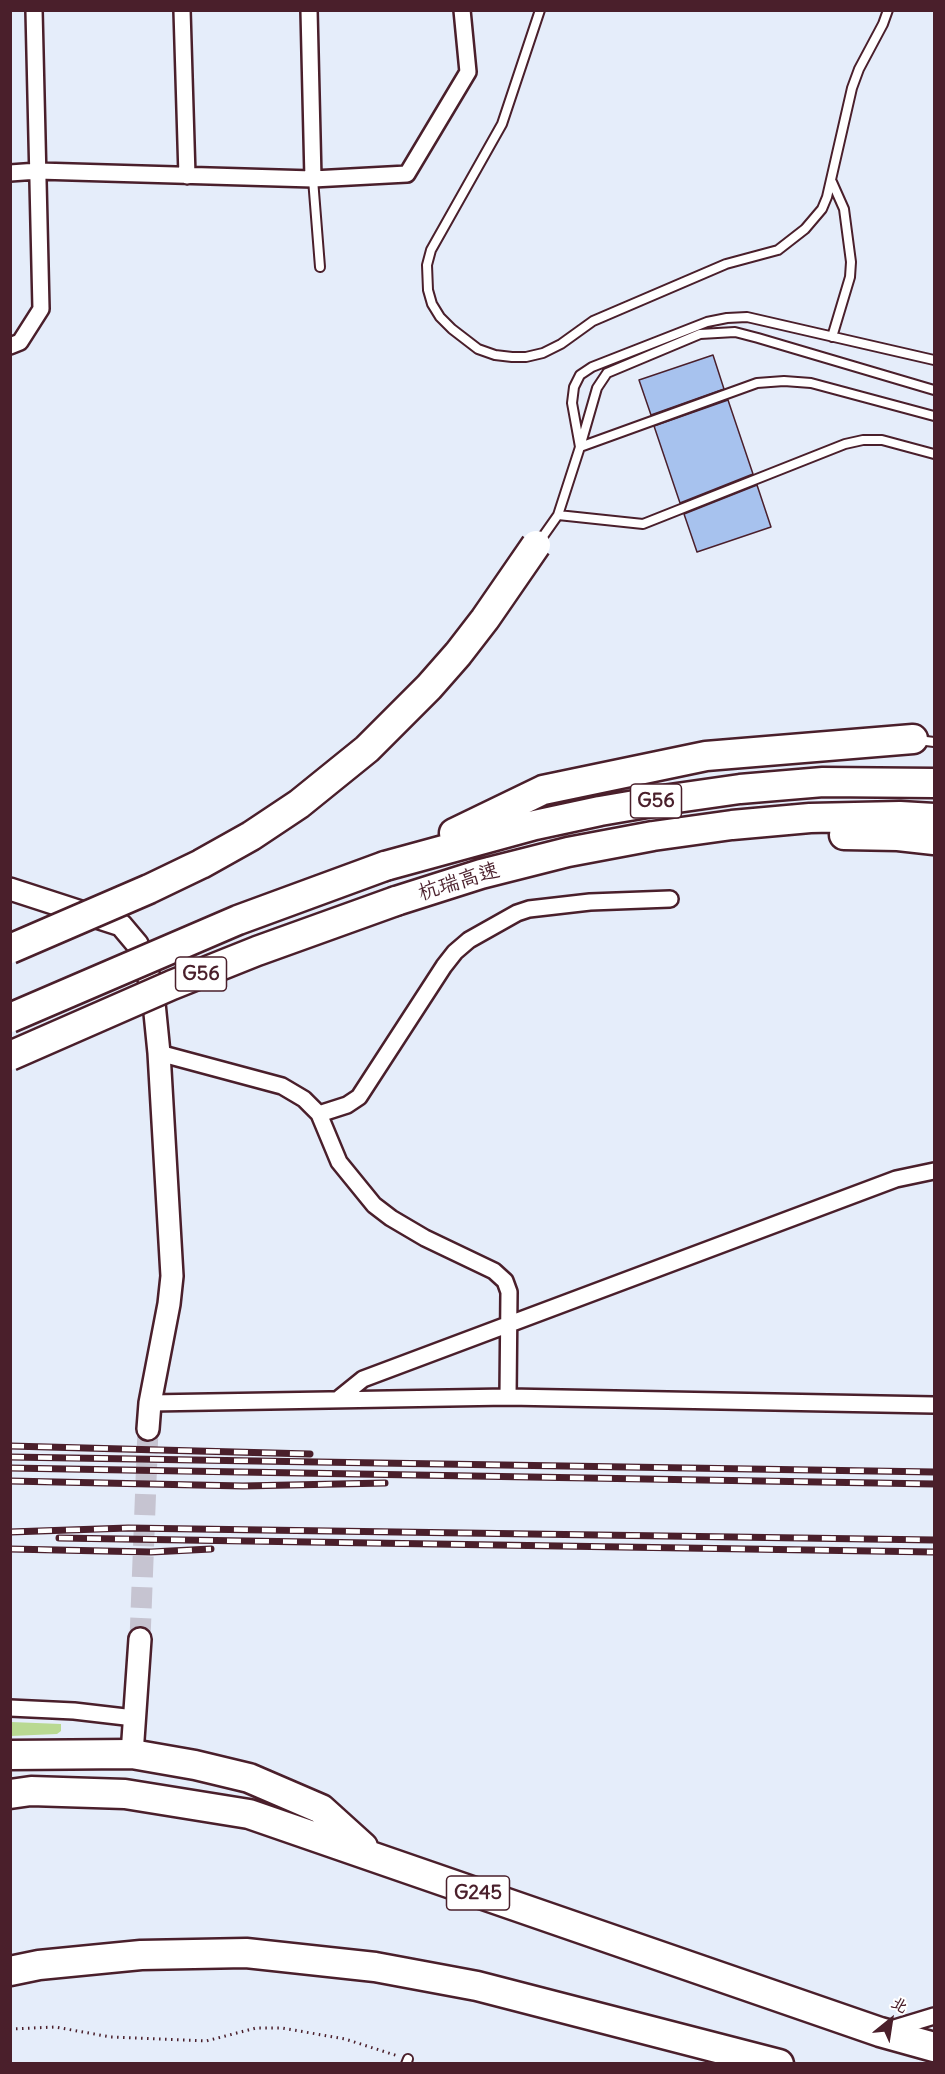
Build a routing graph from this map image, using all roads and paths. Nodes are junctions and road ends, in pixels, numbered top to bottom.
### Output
1 (34, 10) edge
2 (182, 10) edge
3 (309, 10) edge
4 (462, 10) edge
5 (540, 10) edge
6 (888, 10) edge
7 (38, 171) junction
8 (10, 173) edge
9 (187, 176) junction
10 (313, 179) junction
11 (832, 182) junction
12 (320, 267) dead end
13 (832, 336) junction
14 (10, 346) edge
15 (934, 360) edge
16 (934, 390) edge
17 (934, 416) edge
18 (580, 447) junction
19 (934, 454) edge
20 (558, 514) junction
21 (536, 545) joint
22 (927, 740) edge
23 (934, 783) edge
24 (934, 818) edge
25 (653, 836) junction
26 (934, 840) edge
27 (385, 866) junction
28 (10, 889) edge
29 (670, 899) dead end
30 (10, 949) edge
31 (10, 1018) edge
32 (159, 1053) junction
33 (10, 1056) edge
34 (319, 1114) junction
35 (934, 1171) edge
36 (509, 1324) junction
37 (508, 1397) junction
38 (337, 1400) junction
39 (150, 1403) junction
40 (934, 1405) edge
41 (148, 1430) tunnel mouth
42 (140, 1639) tunnel mouth
43 (10, 1708) edge
44 (134, 1719) junction
45 (132, 1754) junction
46 (10, 1755) edge
47 (10, 1794) edge
48 (374, 1857) junction
49 (10, 1971) edge
50 (934, 2016) edge
51 (10, 2029) edge
52 (880, 2032) junction
53 (934, 2047) edge
54 (407, 2061) edge
55 (780, 2064) edge

1 - 7 street
2 - 9 street
3 - 10 street
4 - 10 street
5 - 11 lane
6 - 11 lane
7 - 8 street
7 - 9 street
7 - 14 street
9 - 10 street
10 - 12 lane
11 - 13 lane
13 - 15 lane
13 - 18 lane
16 - 18 lane
17 - 18 lane
18 - 20 lane
19 - 20 lane
20 - 21 lane
21 - 30 highway, bridge
22 - 27 highway
23 - 27 highway, 杭瑞高速 / G56
24 - 25 highway, 杭瑞高速 / G56
25 - 26 highway
25 - 33 highway, 杭瑞高速 / G56, bridge
27 - 31 highway, 杭瑞高速 / G56, bridge
28 - 32 street
29 - 34 street
32 - 34 street
32 - 39 street
34 - 36 street
35 - 36 street
36 - 37 street
36 - 38 street
37 - 38 street
37 - 40 street
38 - 39 street
39 - 41 street
42 - 44 street
43 - 44 street
44 - 45 street
45 - 46 highway
45 - 48 highway
47 - 48 highway, G245
48 - 52 highway, G245
49 - 55 highway
50 - 52 street
51 - 54 path
52 - 53 highway, G245

